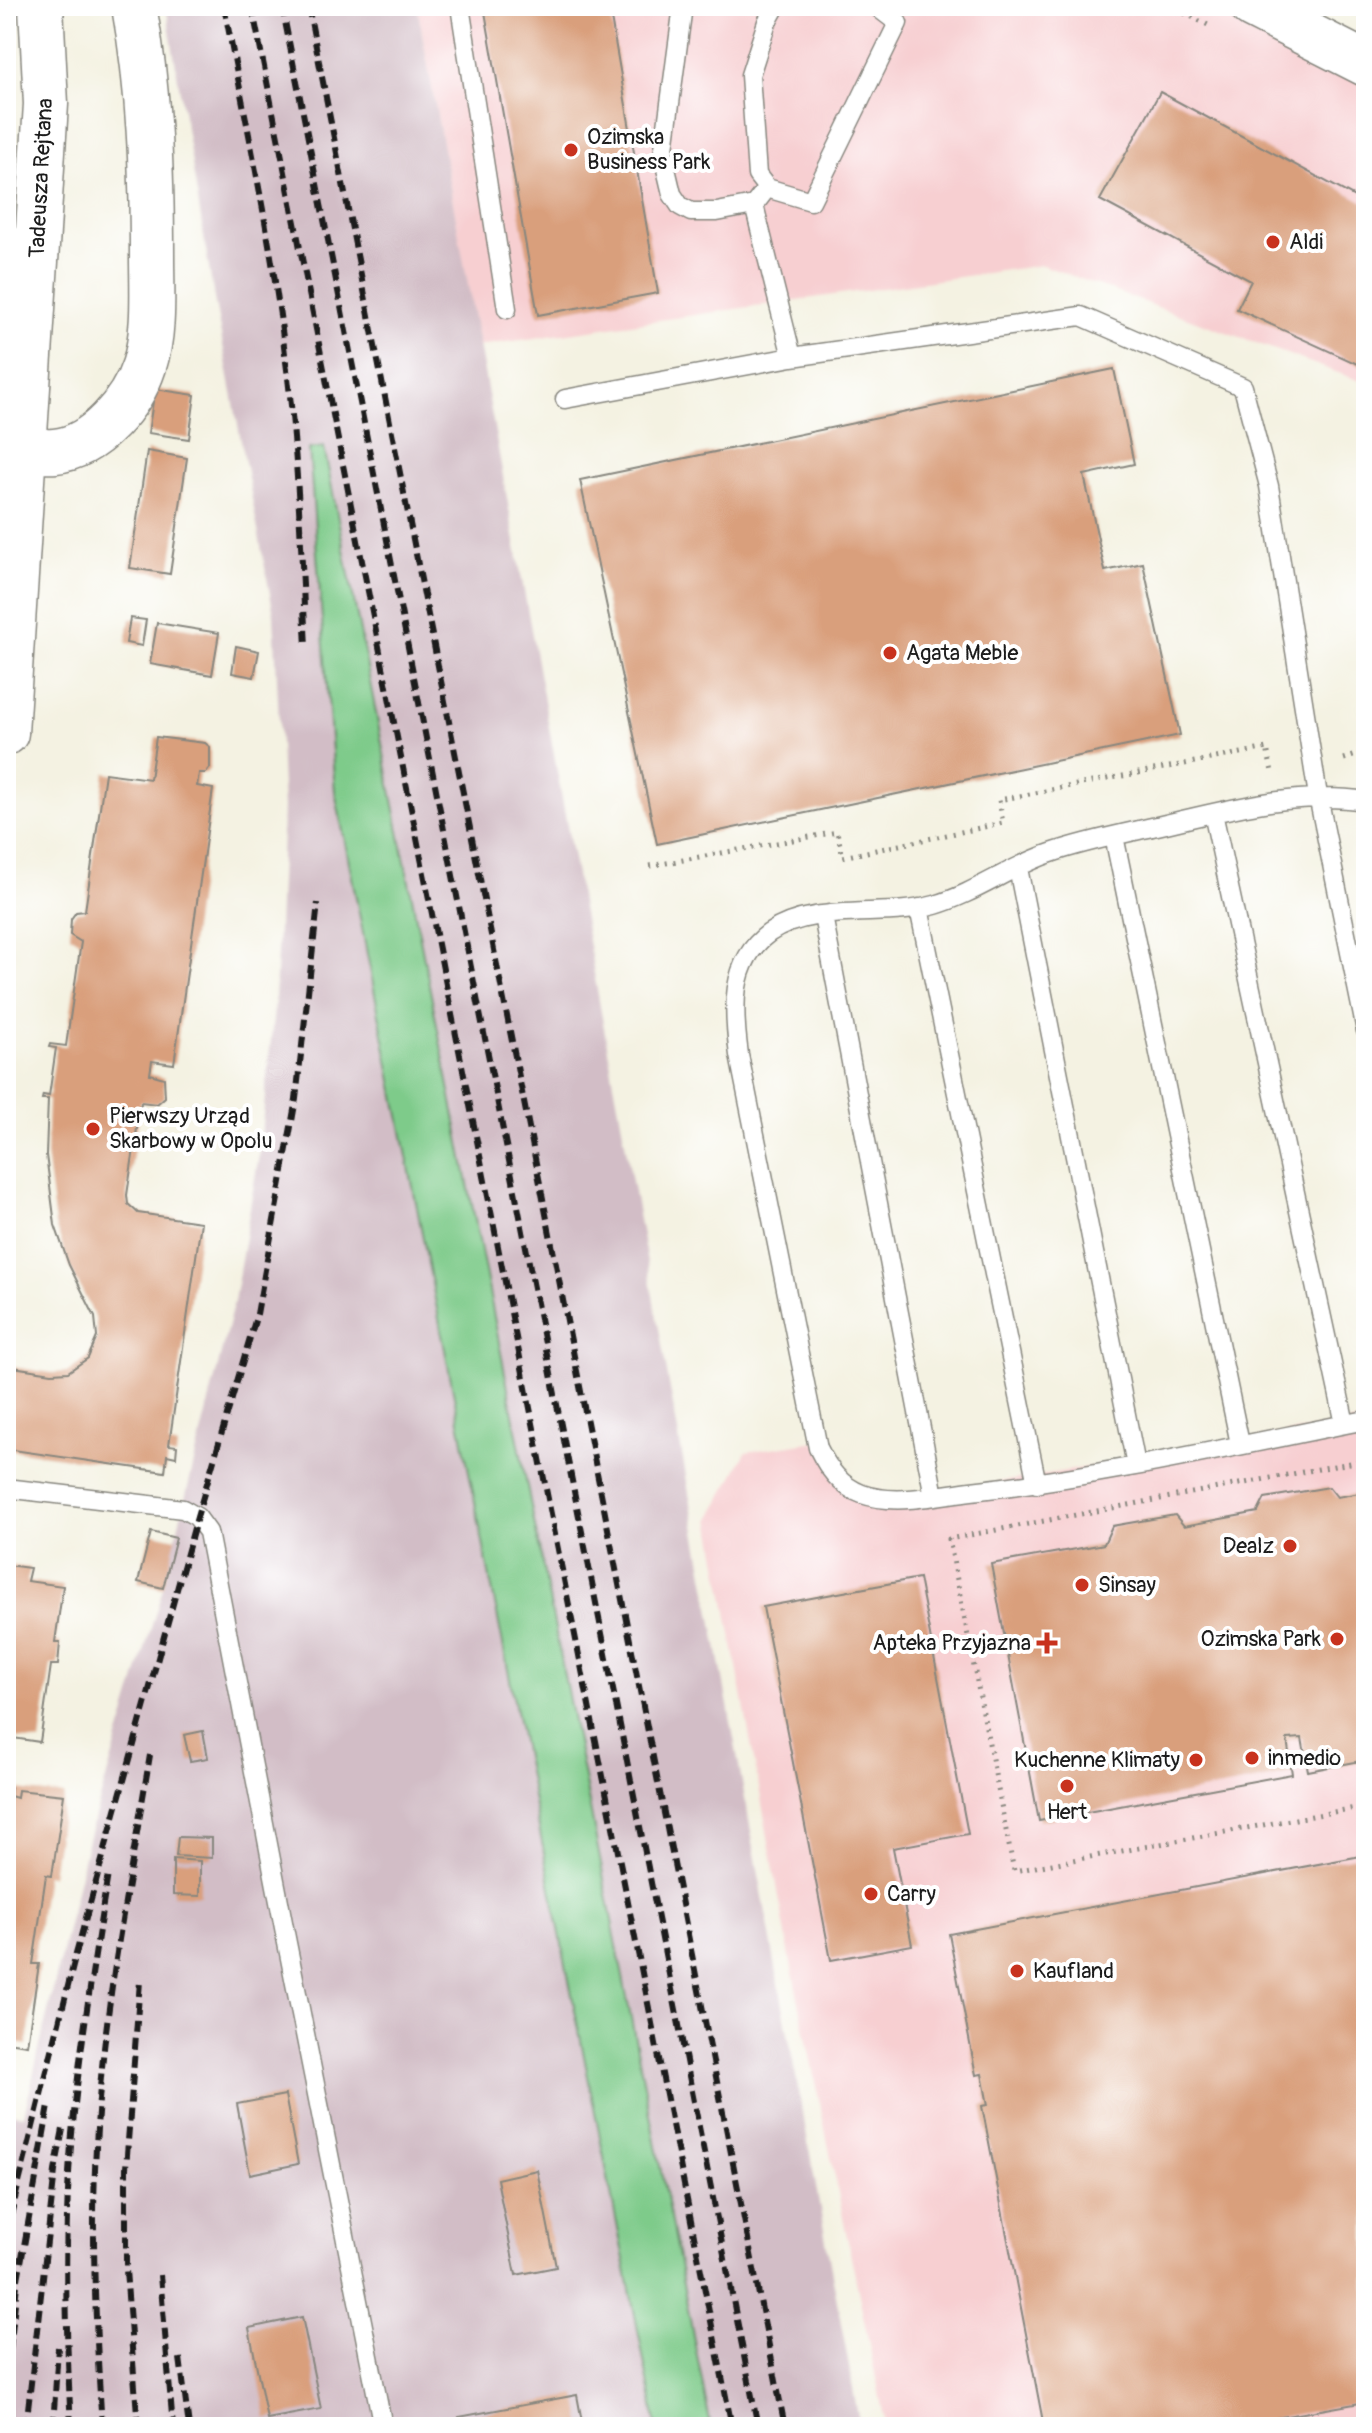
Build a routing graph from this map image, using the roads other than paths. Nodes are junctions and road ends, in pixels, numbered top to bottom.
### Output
1 (41, 6) edge
2 (134, 6) edge
3 (460, 6) edge
4 (683, 6) edge
5 (776, 6) edge
6 (880, 6) edge
7 (1252, 6) edge
8 (1366, 64) edge
9 (767, 188) junction
10 (754, 205) junction
11 (507, 309) dead end
12 (792, 357) junction
13 (565, 399) dead end
14 (24, 449) junction
15 (6, 733) edge
16 (1318, 796) junction
17 (1366, 801) edge
18 (1213, 813) junction
19 (1114, 836) junction
20 (1018, 868) junction
21 (919, 908) junction
22 (823, 916) junction
23 (1366, 1031) edge
24 (1366, 1420) edge
25 (1345, 1424) junction
26 (1240, 1444) junction
27 (1136, 1465) junction
28 (1037, 1484) junction
29 (6, 1488) edge
30 (934, 1496) junction
31 (383, 2427) edge

1 - 14 street, Tadeusza Rejtana
2 - 14 street
3 - 11 lane
4 - 10 lane
5 - 9 lane
6 - 9 lane
7 - 8 street
9 - 10 lane
10 - 12 lane
12 - 13 lane
12 - 16 lane
14 - 15 street, Tadeusza Rejtana
16 - 17 lane
16 - 18 lane
16 - 23 lane
18 - 19 lane
18 - 25 lane
19 - 20 lane
19 - 26 lane
20 - 21 lane
20 - 27 lane
21 - 22 lane
21 - 28 lane
22 - 30 lane
22 - 30 lane
24 - 25 lane
25 - 26 lane
26 - 27 lane
27 - 28 lane
28 - 30 lane
29 - 31 lane

